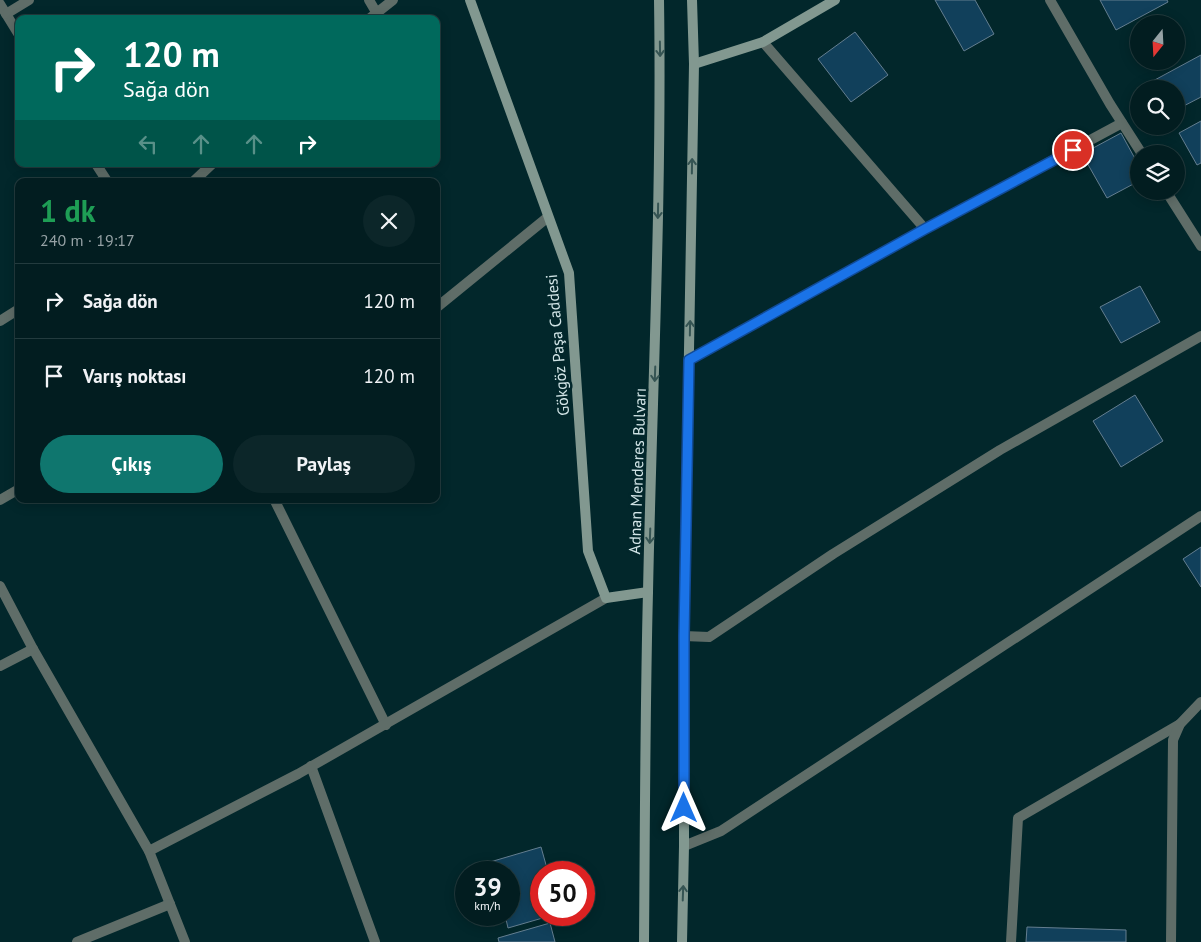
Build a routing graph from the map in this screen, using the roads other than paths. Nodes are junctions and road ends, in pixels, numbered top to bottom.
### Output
1 (28, 0) edge
2 (369, 0) edge
3 (392, 0) edge
4 (470, 0) edge
5 (660, 0) edge
6 (692, 0) edge
7 (835, 0) edge
8 (1050, 0) edge
9 (0, 4) edge
10 (6, 14) junction
11 (373, 15) edge
12 (15, 29) edge
13 (763, 42) junction
14 (694, 64) junction
15 (1122, 123) junction
16 (1136, 145) edge
17 (98, 167) edge
18 (209, 167) edge
19 (105, 178) edge
20 (197, 178) edge
21 (1172, 200) edge
22 (548, 217) junction
23 (925, 229) junction
24 (1201, 246) edge
25 (440, 305) edge
26 (15, 311) edge
27 (0, 321) edge
28 (1201, 336) edge
29 (689, 360) junction
30 (15, 491) edge
31 (0, 500) edge
32 (276, 503) edge
33 (1201, 516) edge
34 (0, 586) edge
35 (648, 592) junction
36 (606, 598) junction
37 (684, 636) junction
38 (33, 649) junction
39 (0, 666) edge
40 (1201, 702) edge
41 (1180, 724) junction
42 (386, 725) junction
43 (312, 766) junction
44 (684, 846) junction
45 (149, 851) junction
46 (170, 904) junction
47 (77, 942) edge
48 (185, 942) edge
49 (375, 942) edge
50 (644, 942) edge
51 (682, 942) edge
52 (1011, 942) edge
53 (1171, 942) edge

1 - 10 street
2 - 11 street
3 - 11 street
4 - 22 main road, Gökgöz Paşa Caddesi
5 -> 35 main road, Adnan Menderes Bulvarı
6 - 14 main road
7 - 13 main road
8 - 15 street
9 - 10 street
10 - 12 street
13 - 14 main road
13 - 23 street
29 -> 14 main road
15 - 16 street
15 - 23 street
17 - 19 street
18 - 20 street
21 - 24 street
22 - 25 street
22 - 36 main road, Gökgöz Paşa Caddesi
23 - 29 street
26 - 27 street
28 - 37 street
29 - 37 main road
30 - 31 street
32 - 42 street
33 - 44 street
34 - 38 street
35 - 36 main road
35 - 50 main road, Adnan Menderes Bulvarı
36 - 42 street
37 - 44 main road
38 - 39 street
38 - 45 street
40 - 41 street
41 - 52 street
41 - 53 street
42 - 43 street
43 - 45 street
43 - 49 street
51 -> 44 main road
45 - 46 street
46 - 47 street
46 - 48 street

